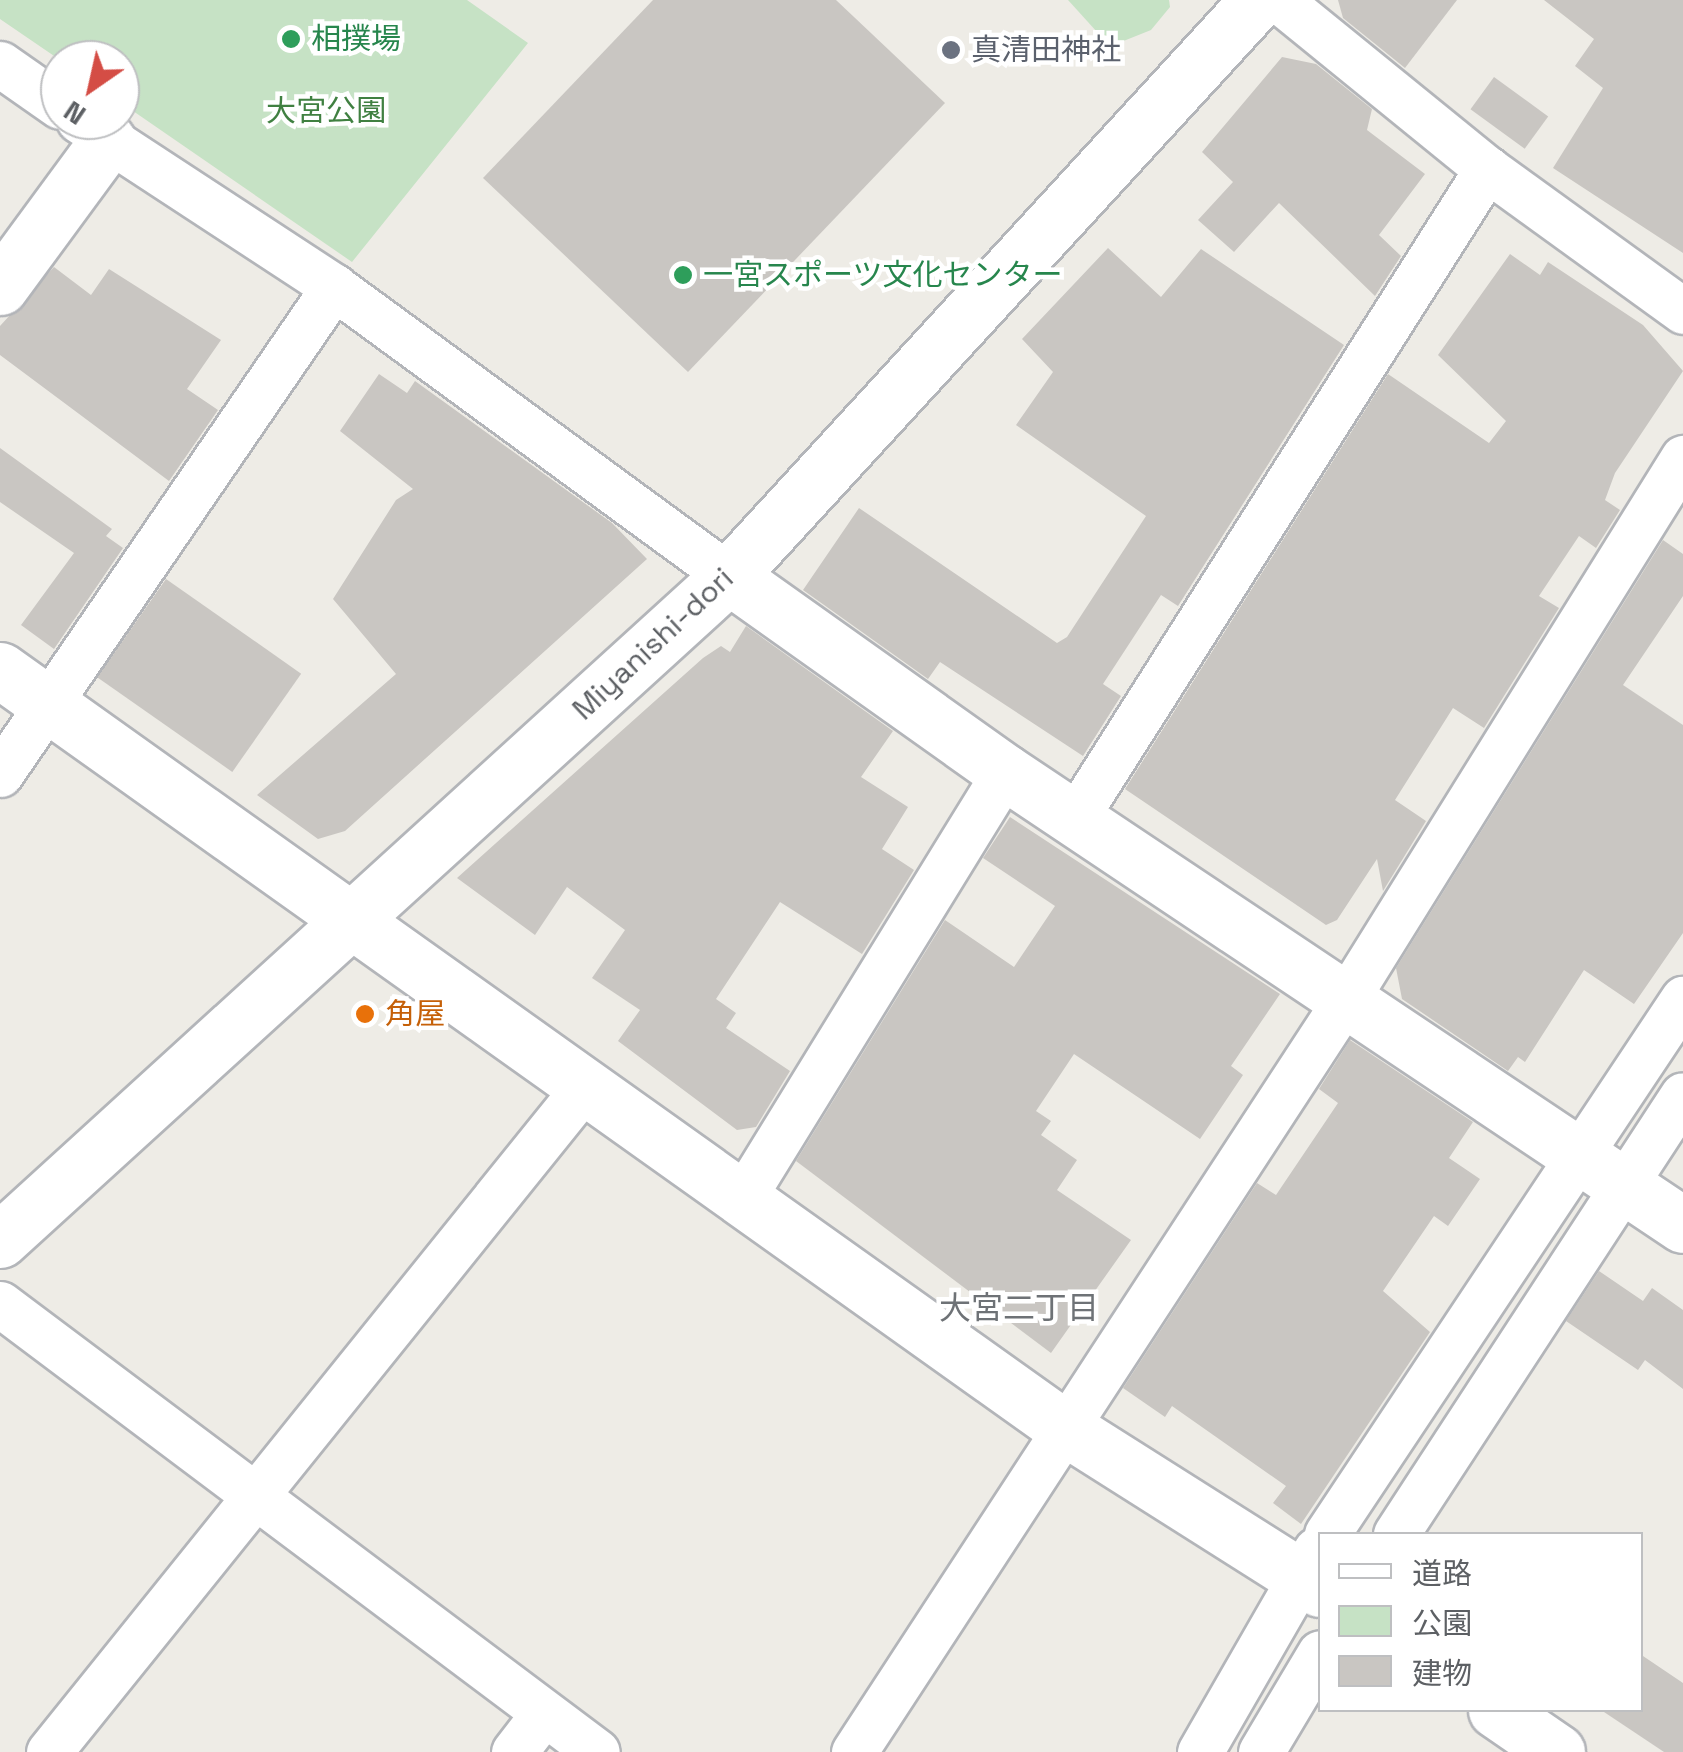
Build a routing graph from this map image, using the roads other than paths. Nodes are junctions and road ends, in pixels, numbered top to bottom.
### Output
1 (1258, 0) edge
2 (1278, 0) edge
3 (0, 64) edge
4 (40, 92) edge
5 (88, 140) edge
6 (109, 140) edge
7 (1487, 168) junction
8 (0, 287) edge
9 (334, 287) junction
10 (1683, 310) edge
11 (1683, 458) edge
12 (729, 576) junction
13 (0, 670) edge
14 (48, 705) junction
15 (1005, 772) junction
16 (0, 774) edge
17 (1074, 818) junction
18 (351, 925) junction
19 (1348, 996) junction
20 (1683, 998) edge
21 (583, 1088) junction
22 (1683, 1096) edge
23 (1602, 1174) junction
24 (742, 1199) junction
25 (1683, 1225) edge
26 (0, 1240) edge
27 (0, 1304) edge
28 (1062, 1426) junction
29 (255, 1493) junction
30 (1338, 1532) edge
31 (1397, 1532) edge
32 (1317, 1561) edge
33 (1318, 1656) edge
34 (1499, 1712) edge
35 (544, 1713) junction
36 (50, 1752) edge
37 (514, 1752) edge
38 (597, 1752) edge
39 (854, 1752) edge
40 (1200, 1752) edge
41 (1261, 1752) edge
42 (1556, 1752) edge

1 - 12 street, Miyanishi-dori
2 - 7 street
3 - 4 street
5 - 8 street
6 - 9 street
7 - 10 street
7 - 17 street
9 - 12 street
9 - 14 street
11 - 19 street
12 - 15 street
12 - 18 street, Miyanishi-dori
13 - 14 street
14 - 16 street
14 - 18 street
15 - 17 street
15 - 24 street
17 - 19 street
18 - 21 street
18 - 26 street, Miyanishi-dori
19 - 23 street
19 - 28 street
20 - 23 street
21 - 24 street
21 - 29 street
22 - 23 street
23 - 25 street
23 - 30 street
23 - 31 street
24 - 28 street
27 - 29 street
28 - 32 street
28 - 39 street
29 - 35 street
29 - 36 street
32 - 40 street
33 - 41 street
34 - 42 street
35 - 37 street
35 - 38 street

